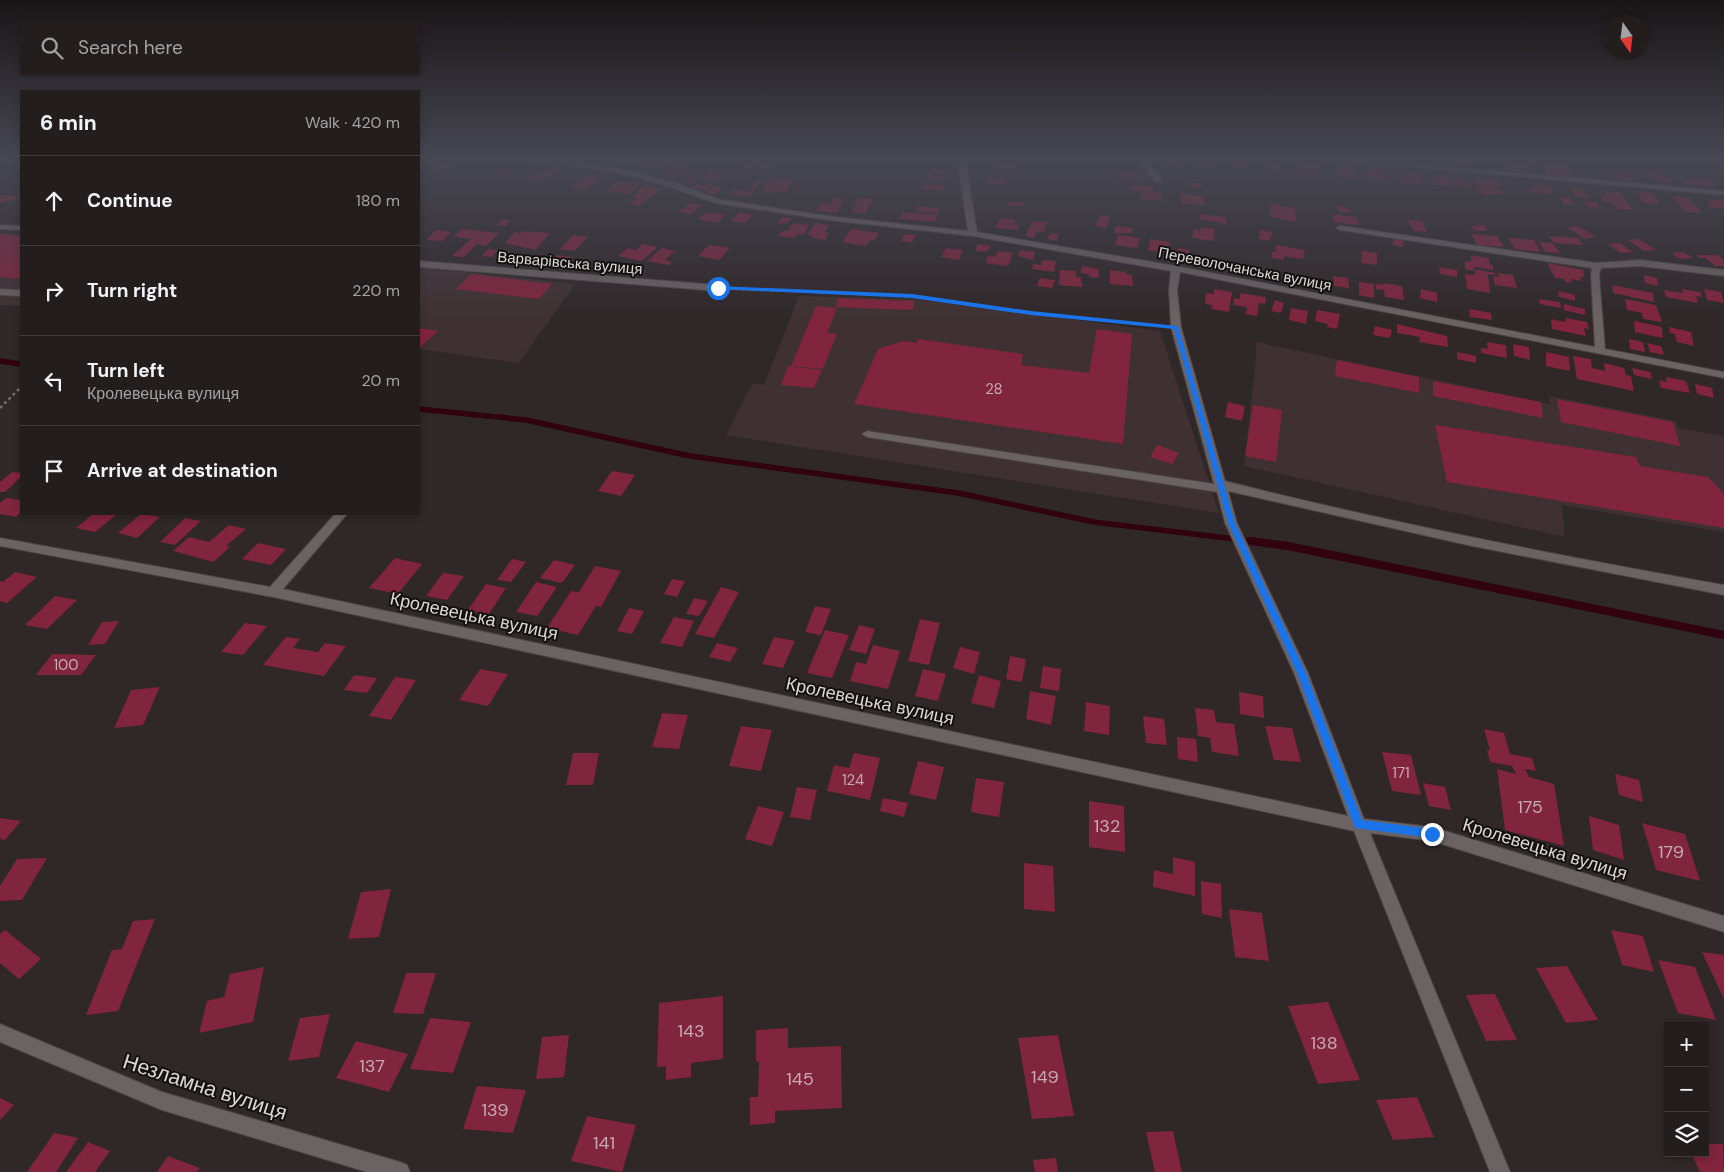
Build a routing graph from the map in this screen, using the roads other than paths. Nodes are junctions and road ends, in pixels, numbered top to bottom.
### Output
1 (799, 214) edge
2 (970, 214) edge
3 (0, 227) edge
4 (20, 228) edge
5 (1340, 228) dead end
6 (973, 234) junction
7 (420, 264) edge
8 (1597, 266) junction
9 (1176, 269) junction
10 (1724, 273) edge
11 (718, 288) road end
12 (0, 292) edge
13 (20, 293) edge
14 (1600, 351) junction
15 (1724, 375) edge
16 (867, 434) dead end
17 (1222, 486) junction
18 (340, 515) edge
19 (0, 542) edge
20 (1724, 590) edge
21 (273, 592) junction
22 (1359, 824) junction
23 (1724, 924) edge
24 (0, 1033) edge
25 (400, 1172) edge
26 (1500, 1172) edge

1 - 6 street, Переволочанська вулиця
2 - 6 street
3 - 4 street
5 - 8 street
6 - 9 street, Переволочанська вулиця
7 - 11 street, Варварівська вулиця
8 - 10 street
8 - 14 street
9 - 14 street, Переволочанська вулиця
9 - 17 street
12 - 13 street
14 - 15 street, Переволочанська вулиця
16 - 17 street
17 - 20 street
17 - 22 street
18 - 21 street
19 - 21 street, Кролевецька вулиця
21 - 22 street, Кролевецька вулиця
22 - 23 street, Кролевецька вулиця
22 - 26 street
24 - 25 street, Незламна вулиця

